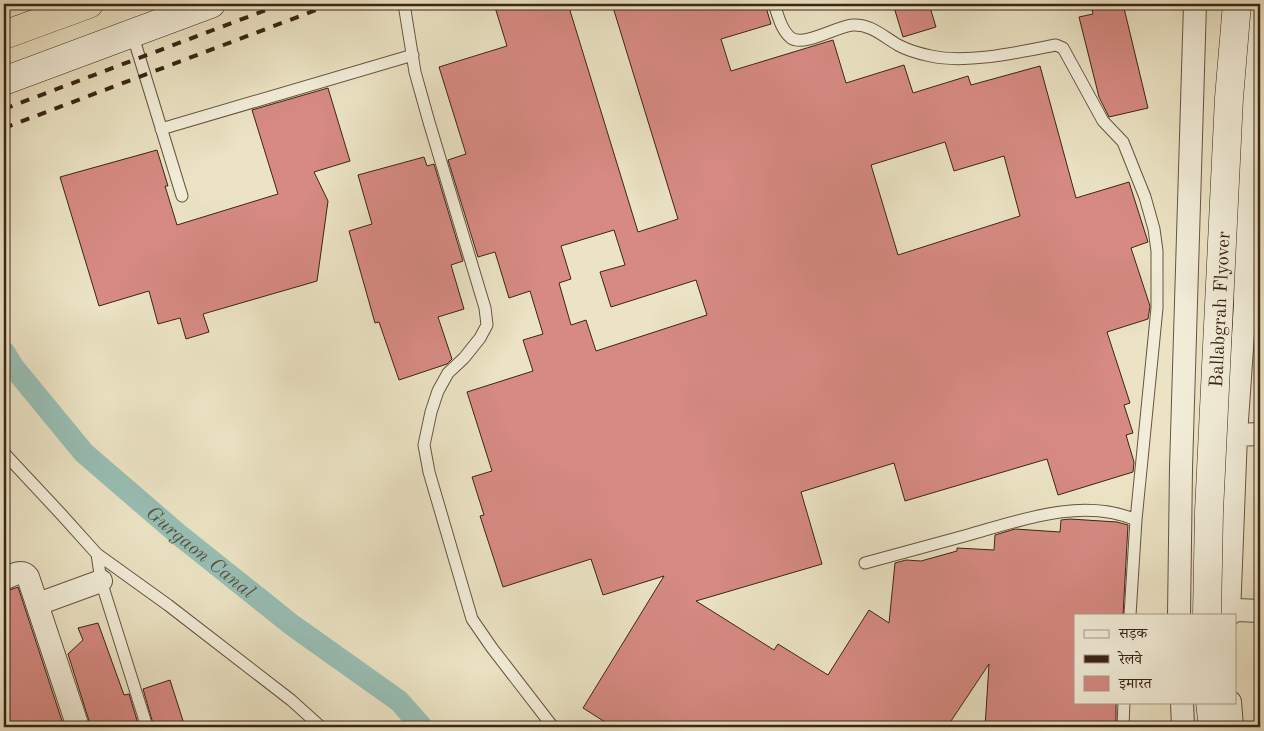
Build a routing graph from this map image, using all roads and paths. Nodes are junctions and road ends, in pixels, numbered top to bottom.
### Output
1 (89, 4) edge
2 (211, 4) edge
3 (404, 4) edge
4 (774, 4) edge
5 (1195, 4) edge
6 (1238, 4) edge
7 (1257, 4) edge
8 (132, 33) junction
9 (4, 35) edge
10 (413, 55) junction
11 (4, 81) edge
12 (161, 129) junction
13 (182, 196) dead end
14 (1253, 305) edge
15 (1260, 434) edge
16 (1236, 435) junction
17 (4, 453) edge
18 (1136, 520) junction
19 (96, 554) junction
20 (865, 563) dead end
21 (4, 579) edge
22 (101, 582) junction
23 (38, 604) junction
24 (1179, 611) edge
25 (1260, 611) edge
26 (1222, 613) edge
27 (1130, 614) edge
28 (1124, 704) edge
29 (1182, 704) edge
30 (1210, 704) edge
31 (1230, 704) edge
32 (78, 727) edge
33 (147, 727) edge
34 (321, 727) edge
35 (553, 727) edge
36 (1122, 727) edge
37 (1183, 727) edge
38 (1213, 727) edge
39 (1232, 727) edge

1 - 9 highway
2 - 8 main road
3 - 10 lane
4 - 18 lane
5 - 24 street
6 - 26 main road, Ballabgrah Flyover, bridge
7 - 14 street
8 - 11 main road
8 - 12 lane
10 - 12 lane
10 - 35 lane
12 - 13 lane
14 - 16 street
15 - 16 street
16 - 26 street
17 - 19 lane
18 - 20 lane
18 - 27 lane
19 - 22 lane
19 - 34 lane
21 - 23 street
22 - 23 street
22 - 33 lane
23 - 32 street
24 - 26 street
25 - 26 street
28 - 36 lane
29 - 37 street
30 - 38 main road
31 - 39 street

